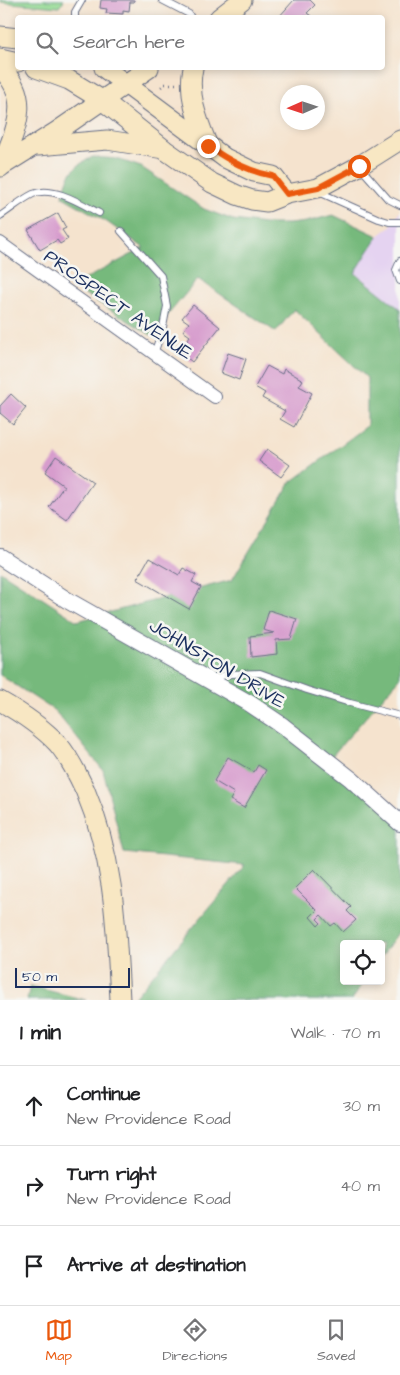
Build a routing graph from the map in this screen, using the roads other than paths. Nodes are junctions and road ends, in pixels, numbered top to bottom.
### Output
1 (82, 0) edge
2 (162, 0) edge
3 (242, 0) edge
4 (76, 15) edge
5 (190, 15) edge
6 (223, 15) edge
7 (0, 36) edge
8 (15, 38) edge
9 (0, 58) edge
10 (15, 61) edge
11 (0, 68) edge
12 (42, 70) edge
13 (107, 70) edge
14 (193, 70) edge
15 (154, 74) edge
16 (126, 83) junction
17 (102, 100) junction
18 (400, 140) edge
19 (34, 146) junction
20 (208, 146) junction
21 (165, 150) junction
22 (359, 166) junction
23 (1, 167) edge
24 (313, 190) junction
25 (287, 194) junction
26 (400, 205) edge
27 (98, 213) dead end
28 (0, 216) edge
29 (400, 222) edge
30 (122, 231) dead end
31 (0, 243) edge
32 (400, 261) edge
33 (400, 281) edge
34 (154, 354) junction
35 (215, 397) dead end
36 (0, 557) edge
37 (206, 679) junction
38 (0, 701) edge
39 (400, 716) edge
40 (400, 823) edge
41 (120, 1000) edge

1 - 4 lane
2 - 5 lane
3 - 6 main road
7 - 8 main road
9 - 10 main road
11 - 23 main road
12 - 17 main road
13 - 16 main road
14 - 20 main road
15 - 16 main road
16 - 17 main road
16 - 20 main road
17 - 19 main road
17 - 21 main road
18 - 22 main road
19 - 21 main road
19 - 23 main road
20 - 25 main road
21 - 25 main road
22 - 24 main road
22 - 26 lane
24 - 25 main road
24 - 29 lane
27 - 28 lane
30 - 34 lane
31 - 34 street, PROSPECT AVENUE
32 - 33 lane
34 - 35 street, PROSPECT AVENUE
36 - 37 street, JOHNSTON DRIVE
37 - 39 lane
37 - 40 street, JOHNSTON DRIVE
38 - 41 main road

